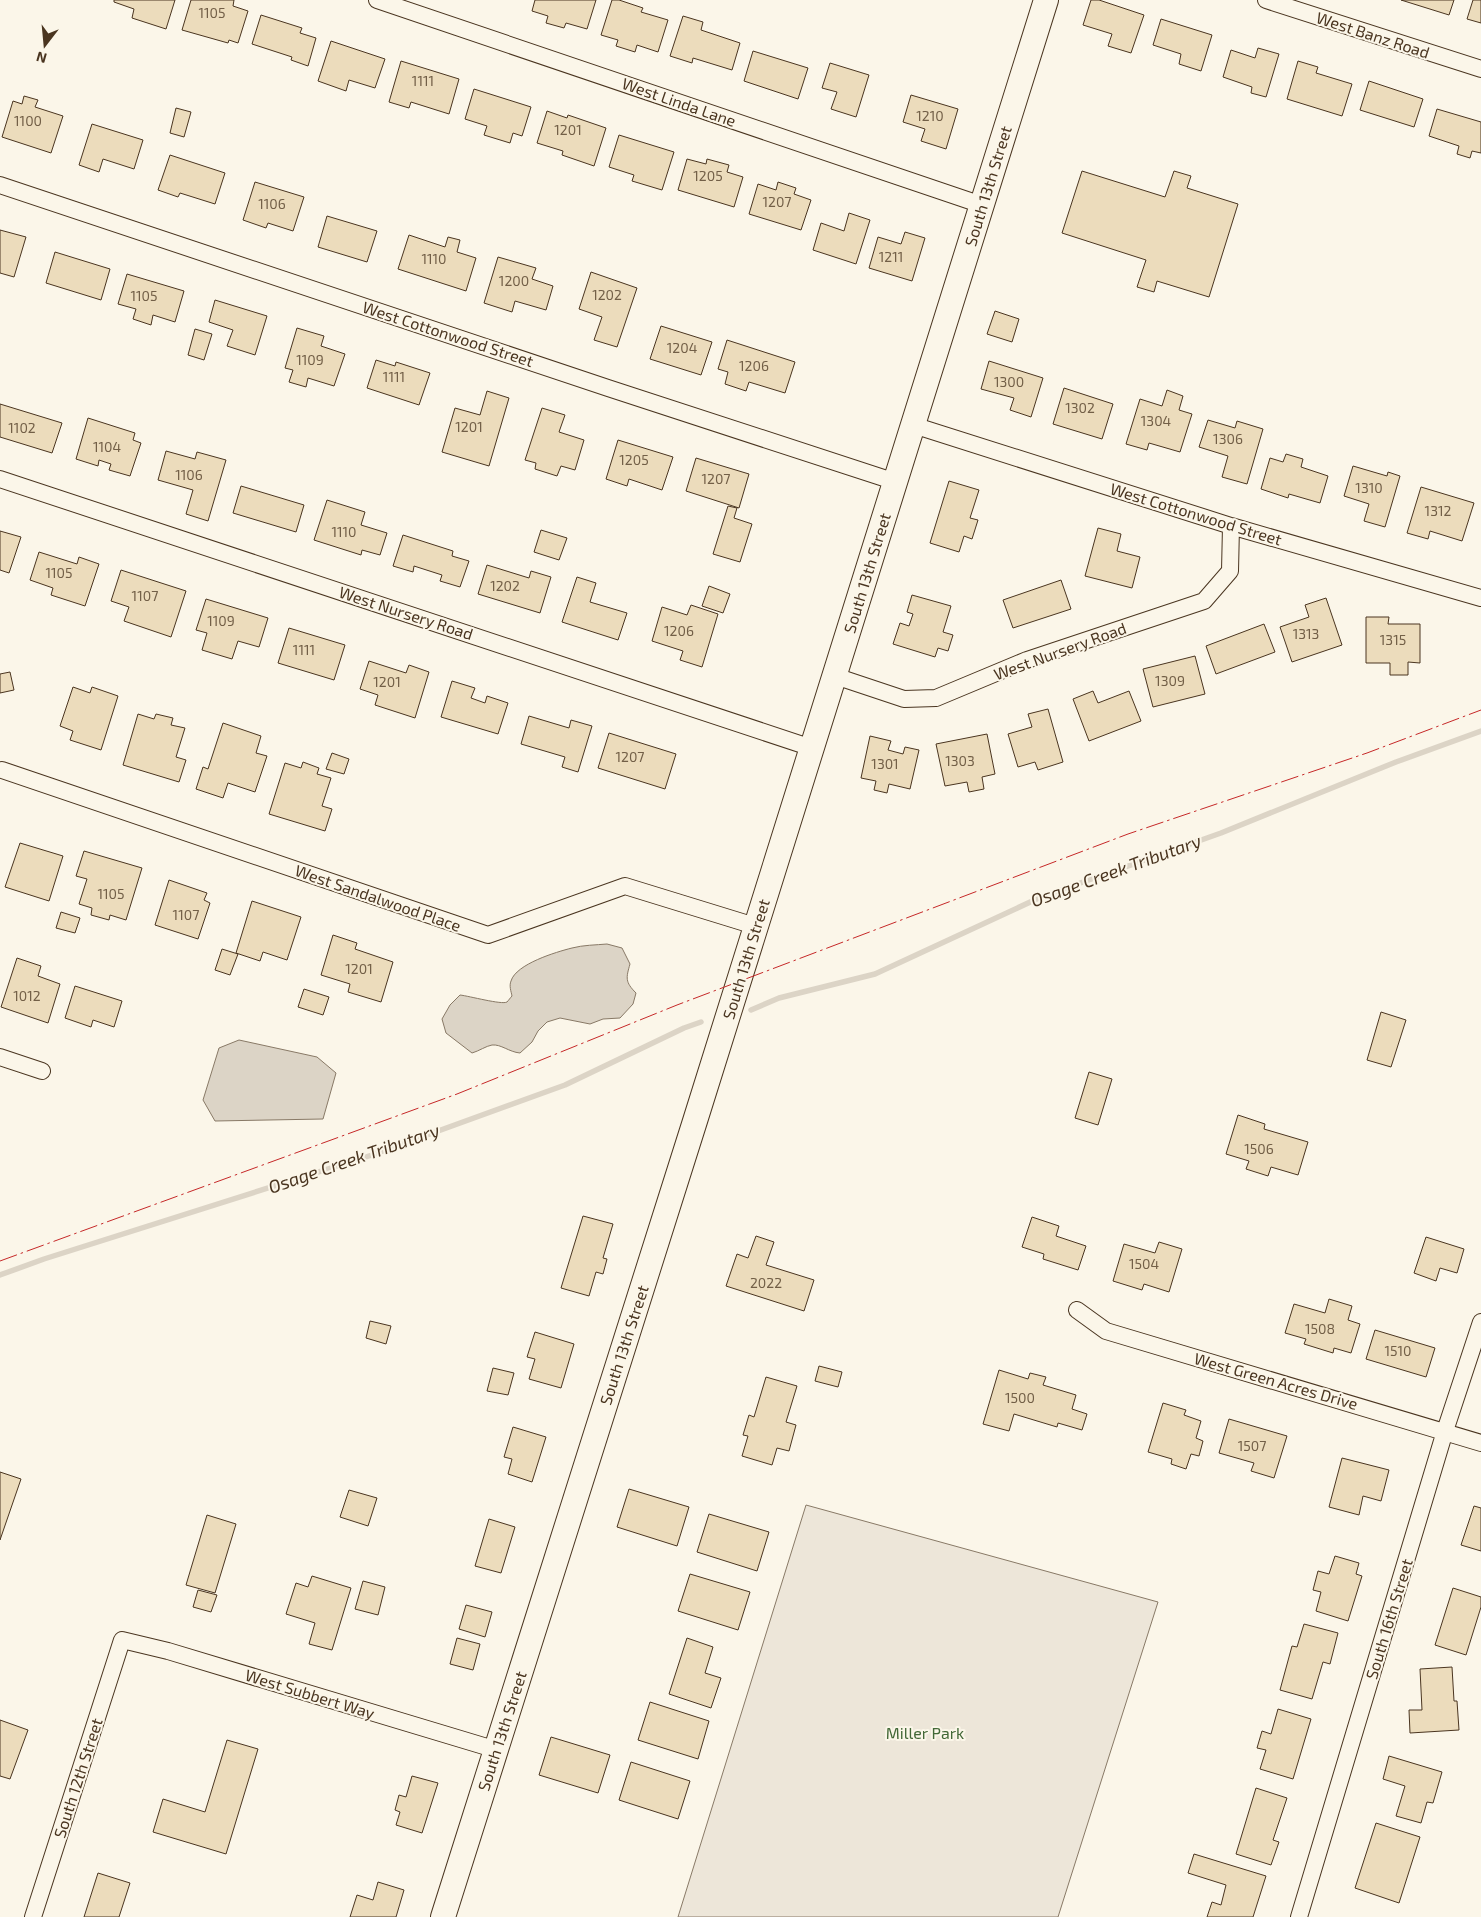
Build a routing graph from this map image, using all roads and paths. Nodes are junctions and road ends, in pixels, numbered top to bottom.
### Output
1 (377, 0) edge
2 (1046, 0) edge
3 (1266, 0) edge
4 (1481, 69) edge
5 (0, 185) edge
6 (982, 205) junction
7 (913, 425) junction
8 (0, 479) edge
9 (896, 482) junction
10 (1231, 526) junction
11 (1481, 598) edge
12 (835, 676) junction
13 (812, 748) junction
14 (2, 770) dead end
15 (755, 926) junction
16 (0, 1057) edge
17 (42, 1071) dead end
18 (1077, 1310) dead end
19 (1481, 1322) edge
20 (1445, 1431) junction
21 (1481, 1443) edge
22 (122, 1640) joint
23 (497, 1750) junction
24 (33, 1917) edge
25 (443, 1917) edge
26 (1299, 1917) edge

1 - 6 street, West Linda Lane
2 - 6 street, South 13th Street
3 - 4 street, West Banz Road
5 - 9 street, West Cottonwood Street
6 - 7 street, South 13th Street
7 - 9 street, South 13th Street
7 - 10 street, West Cottonwood Street
8 - 13 street, West Nursery Road
9 - 12 street, South 13th Street
10 - 11 street, West Cottonwood Street
10 - 12 street, West Nursery Road
12 - 13 street, South 13th Street
13 - 15 street, South 13th Street
14 - 15 street, West Sandalwood Place
15 - 23 street, South 13th Street
16 - 17 street
18 - 20 street, West Green Acres Drive
19 - 20 street, South 16th Street
20 - 21 street, West Green Acres Drive
20 - 26 street, South 16th Street
22 - 23 street, West Subbert Way
22 - 24 street, South 12th Street
23 - 25 street, South 13th Street

